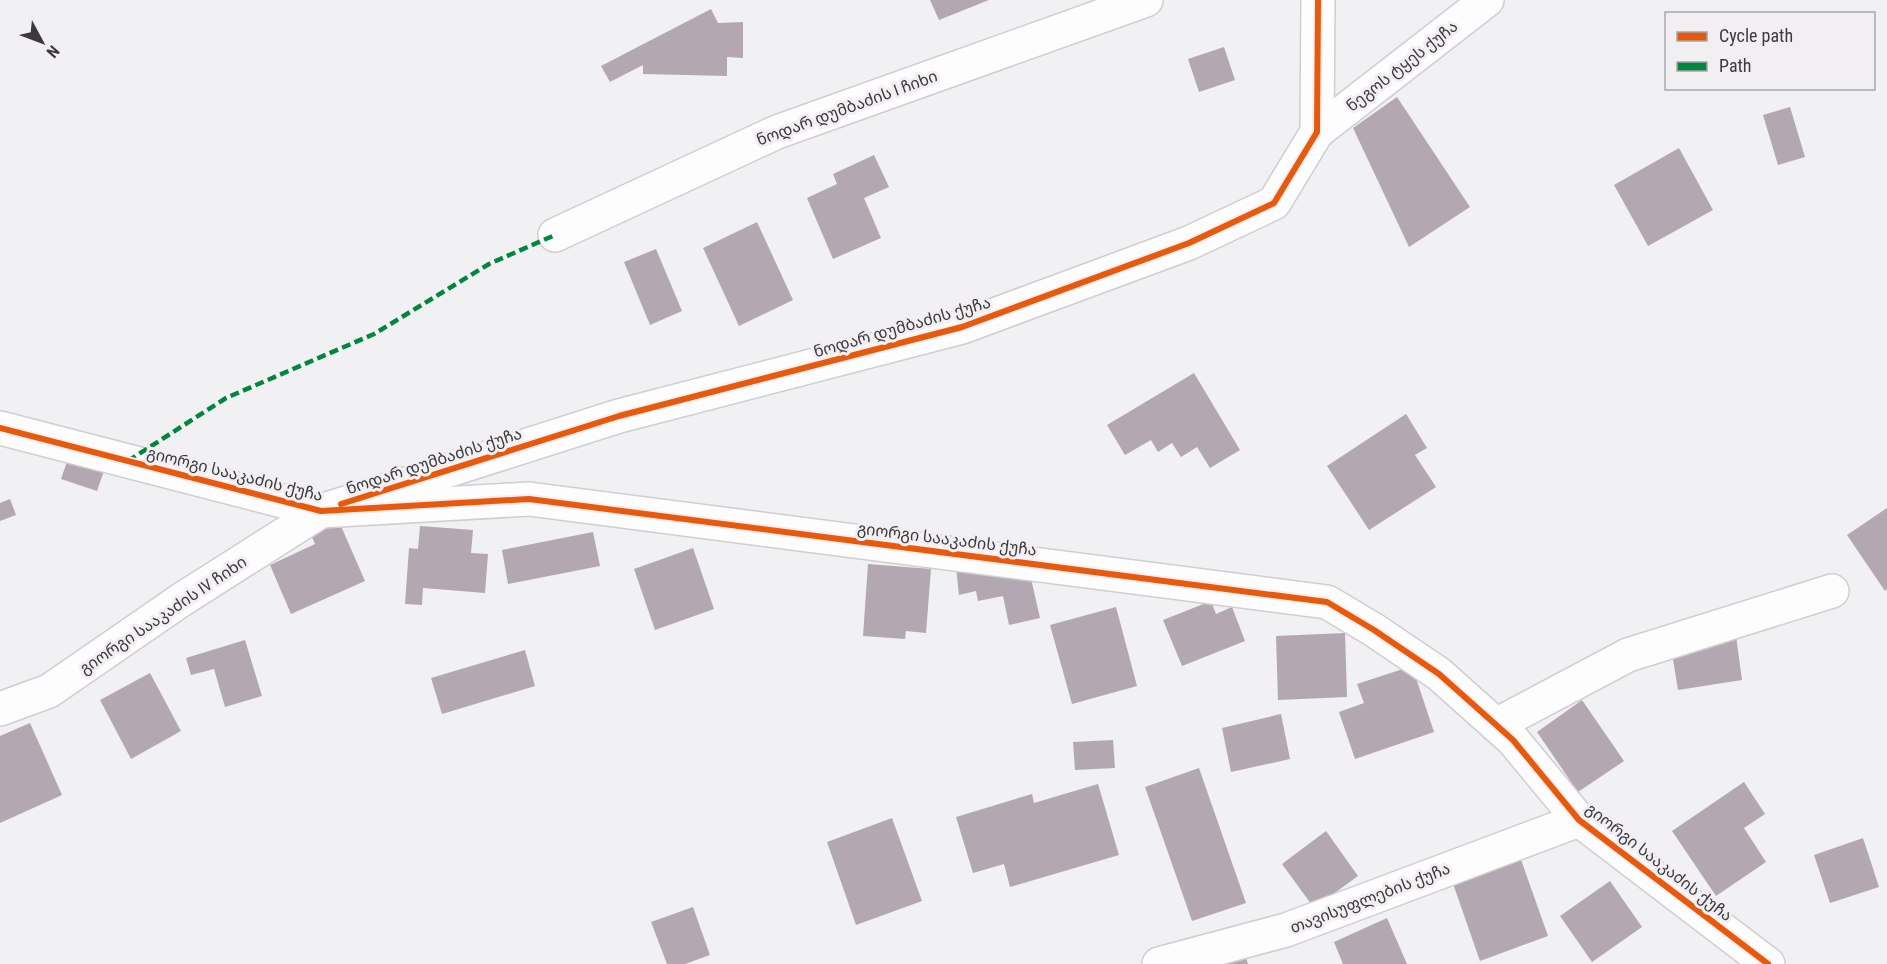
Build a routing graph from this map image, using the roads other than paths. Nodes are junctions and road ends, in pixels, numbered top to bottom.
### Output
1 (1146, 0) edge
2 (1318, 0) edge
3 (1487, 0) edge
4 (1317, 132) junction
5 (555, 235) dead end
6 (0, 428) edge
7 (321, 511) junction
8 (1832, 591) dead end
9 (0, 709) edge
10 (1496, 725) junction
11 (1579, 820) junction
12 (1159, 964) edge
13 (1768, 964) edge

1 - 5 street, ნოდარ დუმბაძის I ჩიხი
2 - 4 street
3 - 4 street, ნეგოს ტყეს ქუჩა
4 - 7 street, ნოდარ დუმბაძის ქუჩა
6 - 7 street, გიორგი სააკაძის ქუჩა
7 - 9 street, გიორგი სააკაძის IV ჩიხი
7 - 10 street, გიორგი სააკაძის ქუჩა
8 - 10 street
10 - 11 street, გიორგი სააკაძის ქუჩა
11 - 12 street, თავისუფლების ქუჩა
11 - 13 street, გიორგი სააკაძის ქუჩა

